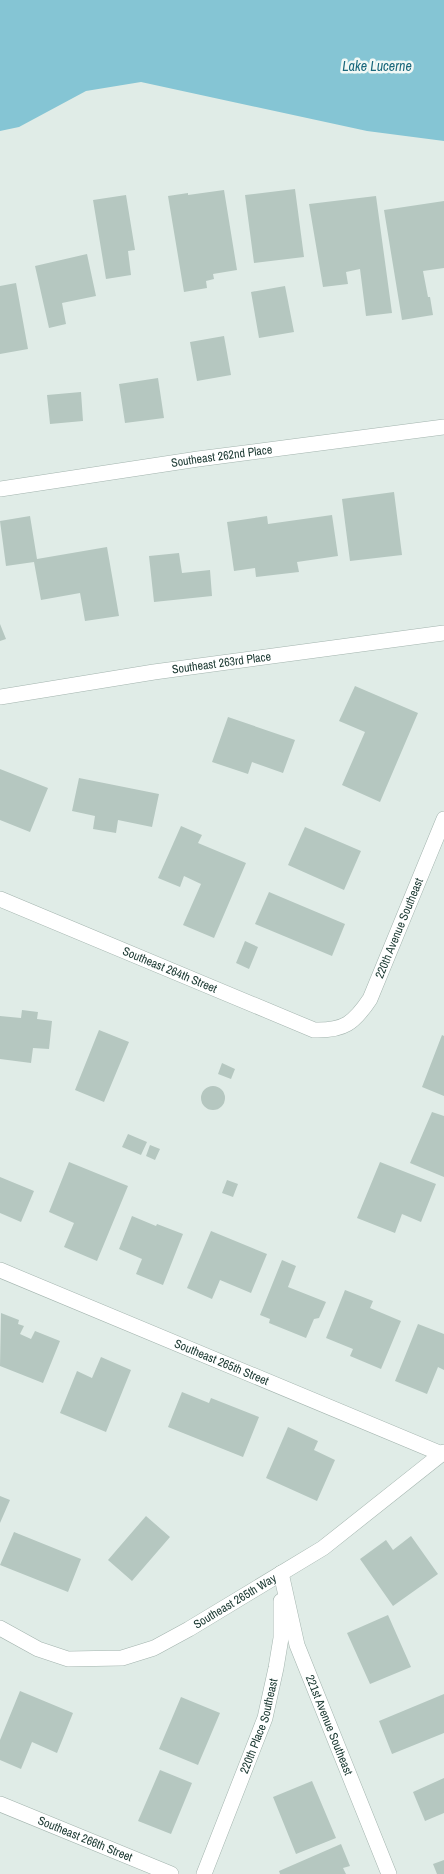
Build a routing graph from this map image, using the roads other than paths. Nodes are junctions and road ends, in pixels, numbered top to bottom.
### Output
1 (444, 427) edge
2 (0, 489) edge
3 (444, 633) edge
4 (0, 697) edge
5 (444, 819) edge
6 (0, 900) edge
7 (341, 1027) joint
8 (0, 1270) edge
9 (443, 1453) edge
10 (281, 1573) junction
11 (0, 1628) edge
12 (0, 1804) edge
13 (172, 1874) edge
14 (204, 1874) edge
15 (390, 1874) edge

1 - 2 street, Southeast 262nd Place
3 - 4 street, Southeast 263rd Place
5 - 7 street, 220th Avenue Southeast
6 - 7 street, Southeast 264th Street
8 - 9 street, Southeast 265th Street
9 - 10 street, Southeast 265th Way
10 - 11 street, Southeast 265th Way
10 - 14 street, 220th Place Southeast
10 - 15 street, 221st Avenue Southeast
12 - 13 street, Southeast 266th Street

